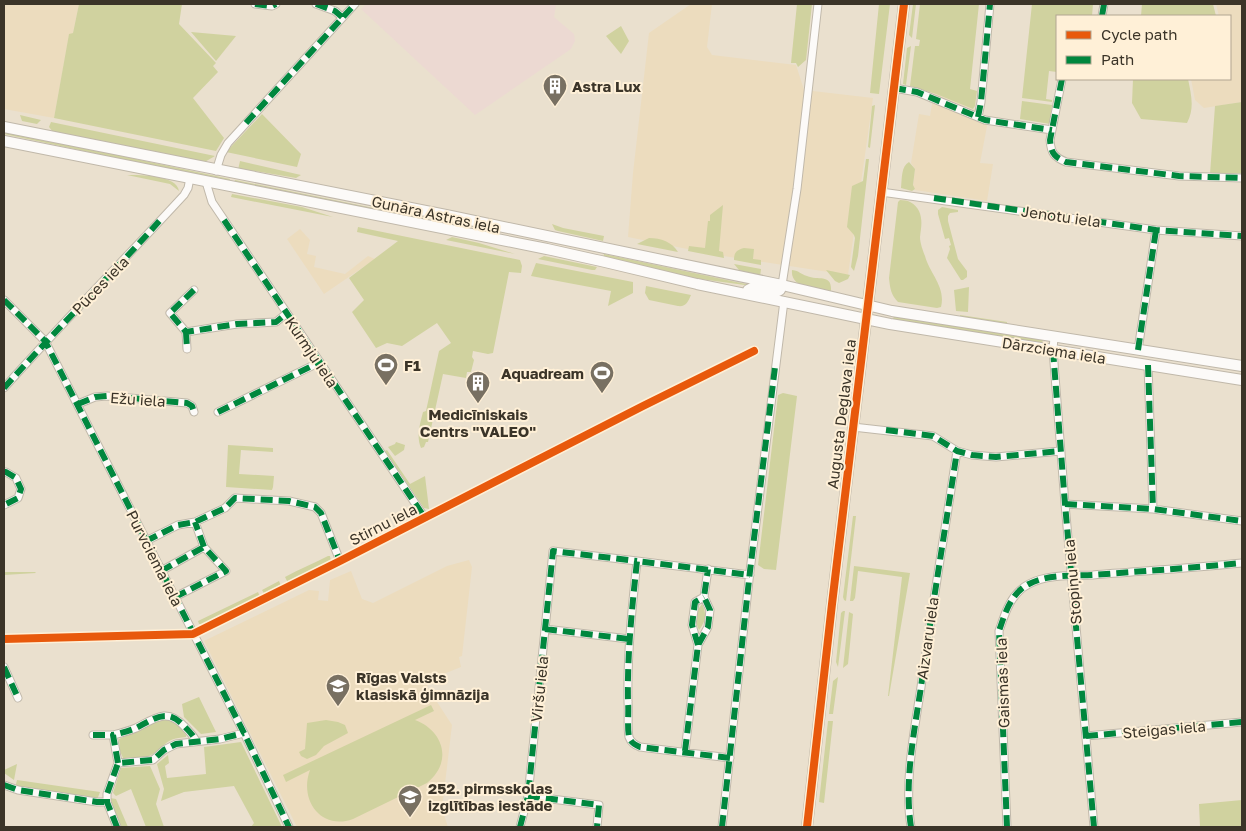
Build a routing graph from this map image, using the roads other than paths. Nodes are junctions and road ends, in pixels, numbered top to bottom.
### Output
1 (255, 4) edge
2 (276, 4) edge
3 (316, 4) edge
4 (355, 4) edge
5 (818, 4) edge
6 (904, 4) edge
7 (990, 4) edge
8 (342, 17) junction
9 (1062, 80) edge
10 (894, 88) junction
11 (978, 117) junction
12 (4, 128) edge
13 (1052, 130) junction
14 (4, 141) edge
15 (216, 171) junction
16 (190, 178) junction
17 (1242, 178) edge
18 (206, 182) junction
19 (881, 192) junction
20 (436, 214) junction
21 (433, 226) junction
22 (1156, 230) junction
23 (1242, 236) edge
24 (782, 285) junction
25 (194, 290) dead end
26 (744, 293) junction
27 (4, 300) edge
28 (784, 301) junction
29 (868, 304) junction
30 (286, 314) junction
31 (866, 318) junction
32 (186, 332) junction
33 (1054, 337) junction
34 (45, 341) junction
35 (187, 349) dead end
36 (1052, 350) junction
37 (1138, 350) junction
38 (320, 362) junction
39 (1148, 365) junction
40 (1242, 366) edge
41 (1242, 380) edge
42 (4, 388) edge
43 (78, 404) junction
44 (194, 412) dead end
45 (218, 412) dead end
46 (623, 416) dead end
47 (853, 427) junction
48 (957, 451) junction
49 (1060, 451) junction
50 (4, 472) edge
51 (1065, 504) junction
52 (4, 505) edge
53 (1153, 509) junction
54 (425, 518) junction
55 (1242, 520) edge
56 (195, 522) junction
57 (146, 541) junction
58 (204, 546) junction
59 (340, 561) junction
60 (638, 561) junction
61 (1242, 563) edge
62 (708, 569) junction
63 (162, 571) junction
64 (750, 575) junction
65 (1072, 575) junction
66 (175, 597) junction
67 (704, 597) junction
68 (545, 628) junction
69 (193, 634) junction
70 (628, 639) junction
71 (4, 640) edge
72 (698, 645) junction
73 (4, 667) edge
74 (18, 698) dead end
75 (1242, 722) edge
76 (244, 733) junction
77 (93, 735) dead end
78 (113, 735) junction
79 (1086, 736) junction
80 (196, 741) junction
81 (685, 751) junction
82 (730, 758) junction
83 (118, 763) junction
84 (4, 785) edge
85 (528, 796) junction
86 (107, 802) junction
87 (117, 827) edge
88 (289, 827) edge
89 (520, 827) edge
90 (597, 827) edge
91 (722, 827) edge
92 (808, 827) edge
93 (911, 827) edge
94 (1007, 827) edge
95 (1094, 827) edge

1 - 2 street
3 - 8 street
4 - 8 street
5 - 24 street
6 - 10 main road, Augusta Deglava iela
7 - 11 street
8 - 15 street
9 - 13 street
10 - 11 street
10 - 19 main road, Augusta Deglava iela
11 - 13 street
12 - 15 main road, Gunāra Astras iela
13 - 17 street
14 - 16 main road, Gunāra Astras iela
15 - 20 main road, Gunāra Astras iela
16 - 18 main road, Gunāra Astras iela
16 - 34 street, Pūces iela
18 - 21 main road, Gunāra Astras iela
18 - 30 street, Kurmju iela
19 - 22 street, Jenotu iela
19 - 29 main road, Augusta Deglava iela
20 - 21 main road
20 - 24 main road, Gunāra Astras iela
21 - 26 main road, Gunāra Astras iela
22 - 23 street, Jenotu iela
22 - 37 street
24 - 26 main road
24 - 29 main road, Gunāra Astras iela
25 - 32 street
26 - 28 main road, Gunāra Astras iela
27 - 34 street, Purvciema iela
28 - 31 main road, Gunāra Astras iela
28 - 64 street
29 - 31 main road, Augusta Deglava iela
29 - 33 main road, Dārzciema iela
30 - 32 street
30 - 38 street, Kurmju iela
31 - 36 main road, Dārzciema iela
31 - 47 main road, Augusta Deglava iela
32 - 35 street
33 - 36 street, Stopiņu iela
33 - 37 main road, Dārzciema iela
34 - 42 street, Pūces iela
34 - 43 street, Purvciema iela
36 - 39 main road, Dārzciema iela
36 - 49 street, Stopiņu iela
37 - 40 main road, Dārzciema iela
38 - 45 street
38 - 54 street, Kurmju iela
39 - 41 main road, Dārzciema iela
39 - 53 street
43 - 44 street, Ežu iela
43 - 57 street, Purvciema iela
46 - 54 street, Stirnu iela
47 - 48 street
47 - 92 main road, Augusta Deglava iela
48 - 49 street
48 - 93 street, Aizvaru iela
49 - 51 street, Stopiņu iela
50 - 52 street
51 - 53 street
51 - 65 street, Stopiņu iela
53 - 55 street
54 - 59 street, Stirnu iela
56 - 57 street
56 - 58 street
56 - 59 street
57 - 63 street, Purvciema iela
58 - 63 street
58 - 66 street
59 - 69 street, Stirnu iela
60 - 62 street
60 - 68 street, Viršu iela
60 - 70 street
61 - 65 street, Gaismas iela
62 - 64 street
62 - 67 street
63 - 66 street, Purvciema iela
64 - 82 street
65 - 79 street, Stopiņu iela
65 - 94 street, Gaismas iela
66 - 69 street, Purvciema iela
67 - 72 street
67 - 72 street
68 - 70 street
68 - 85 street, Viršu iela
69 - 71 street, Stirnu iela
69 - 76 street, Purvciema iela
70 - 81 street
72 - 81 street
73 - 74 street
75 - 79 street, Steigas iela
76 - 80 street
76 - 88 street, Purvciema iela
77 - 78 street
78 - 80 street
78 - 83 street
79 - 95 street, Stopiņu iela
80 - 83 street
81 - 82 street
82 - 91 street
83 - 86 street
84 - 86 street
85 - 89 street, Viršu iela
85 - 90 street
86 - 87 street

